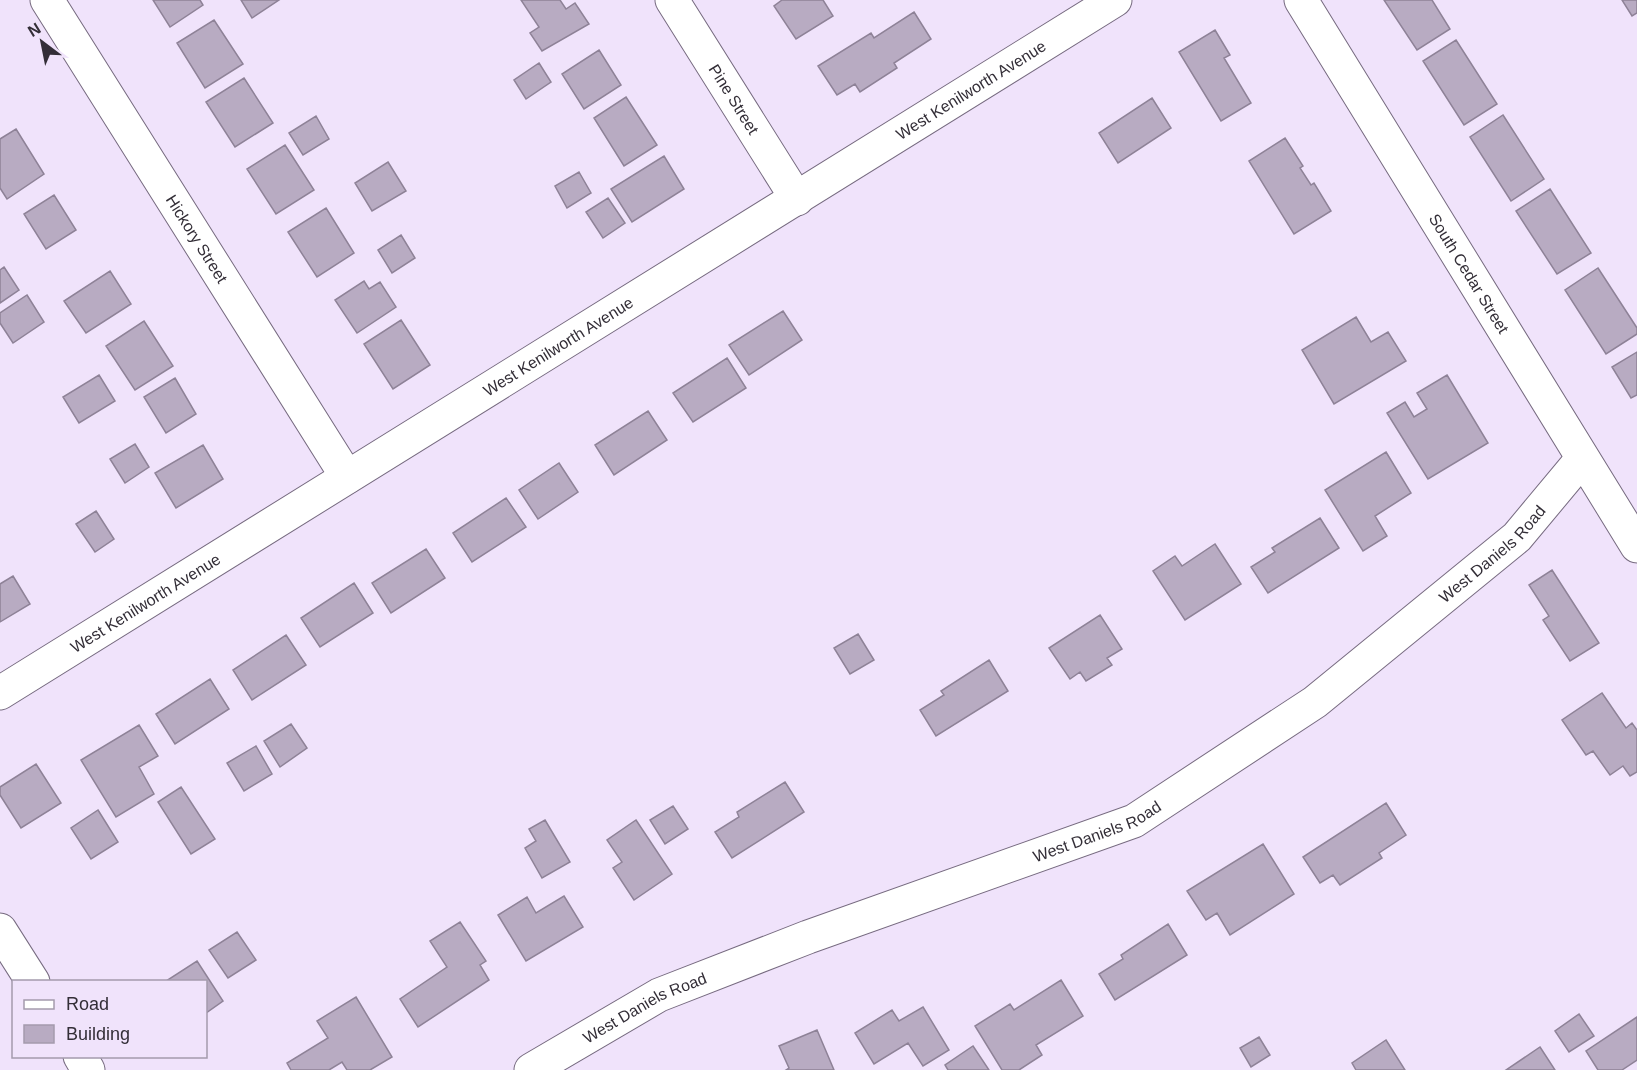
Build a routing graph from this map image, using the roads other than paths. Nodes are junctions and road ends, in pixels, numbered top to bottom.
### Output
1 (47, 0) edge
2 (672, 0) edge
3 (1115, 0) edge
4 (1301, 0) edge
5 (797, 199) junction
6 (1582, 459) junction
7 (348, 477) junction
8 (1637, 546) edge
9 (0, 693) edge
10 (0, 930) edge
11 (32, 980) edge
12 (531, 1070) edge

1 - 7 street, Hickory Street
2 - 5 street, Pine Street
3 - 5 street, West Kenilworth Avenue
4 - 6 street, South Cedar Street
5 - 7 street, West Kenilworth Avenue
6 - 8 street, South Cedar Street
6 - 12 street, West Daniels Road
7 - 9 street, West Kenilworth Avenue
10 - 11 street

